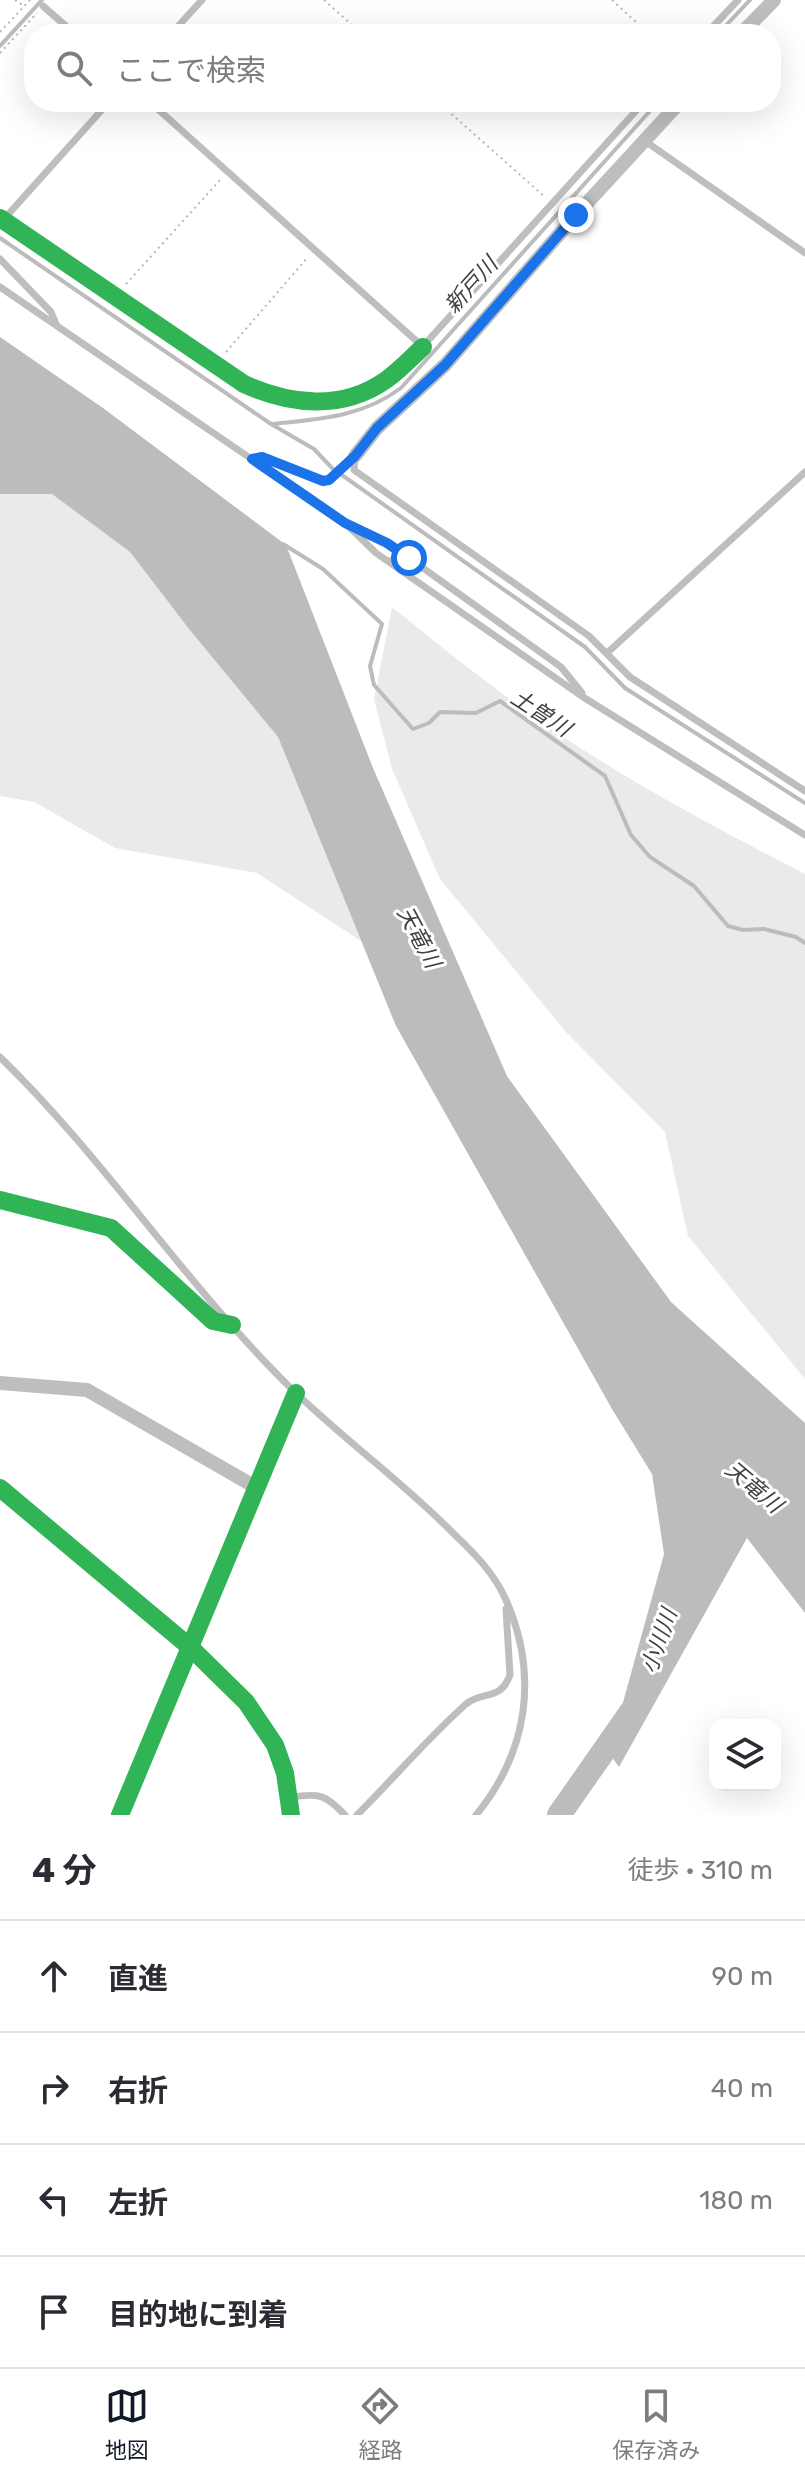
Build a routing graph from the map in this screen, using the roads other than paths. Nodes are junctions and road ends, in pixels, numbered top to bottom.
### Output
1 (202, 0) edge
2 (738, 0) edge
3 (774, 0) edge
4 (43, 6) road end
5 (64, 24) edge
6 (180, 24) edge
7 (715, 24) edge
8 (751, 24) edge
9 (100, 112) edge
10 (161, 112) edge
11 (635, 112) edge
12 (671, 112) edge
13 (645, 141) junction
14 (1, 220) edge
15 (805, 253) edge
16 (0, 259) edge
17 (0, 287) edge
18 (56, 325) junction
19 (425, 348) junction
20 (252, 459) junction
21 (349, 461) junction
22 (805, 472) edge
23 (345, 523) junction
24 (409, 558) junction
25 (389, 561) junction
26 (607, 653) junction
27 (589, 701) junction
28 (805, 791) edge
29 (805, 835) edge
30 (0, 1057) edge
31 (0, 1200) edge
32 (232, 1325) junction
33 (0, 1383) edge
34 (296, 1393) junction
35 (0, 1488) edge
36 (257, 1488) junction
37 (507, 1601) junction
38 (191, 1648) junction
39 (291, 1806) edge
40 (120, 1815) edge
41 (345, 1815) edge
42 (357, 1815) edge
43 (476, 1815) edge

1 - 6 lane
2 - 7 lane
3 - 8 street
4 - 5 lane
9 - 14 lane
10 - 19 lane
11 - 19 lane
12 - 13 street
13 - 15 lane
13 - 21 street
14 - 19 street
16 - 18 lane
17 - 18 lane
18 - 20 lane
20 - 21 lane
20 - 23 lane
21 - 26 lane
22 - 26 lane
23 - 24 lane
23 - 25 lane
24 - 25 lane
24 - 27 lane
25 - 27 lane
26 - 28 lane
27 - 29 lane
30 - 32 lane
31 - 32 street
32 - 34 lane
33 - 36 street
34 - 36 street
34 - 37 lane
35 - 38 street
36 - 38 street
37 - 42 lane
37 - 43 lane
38 - 39 street
38 - 40 street
39 - 41 lane

